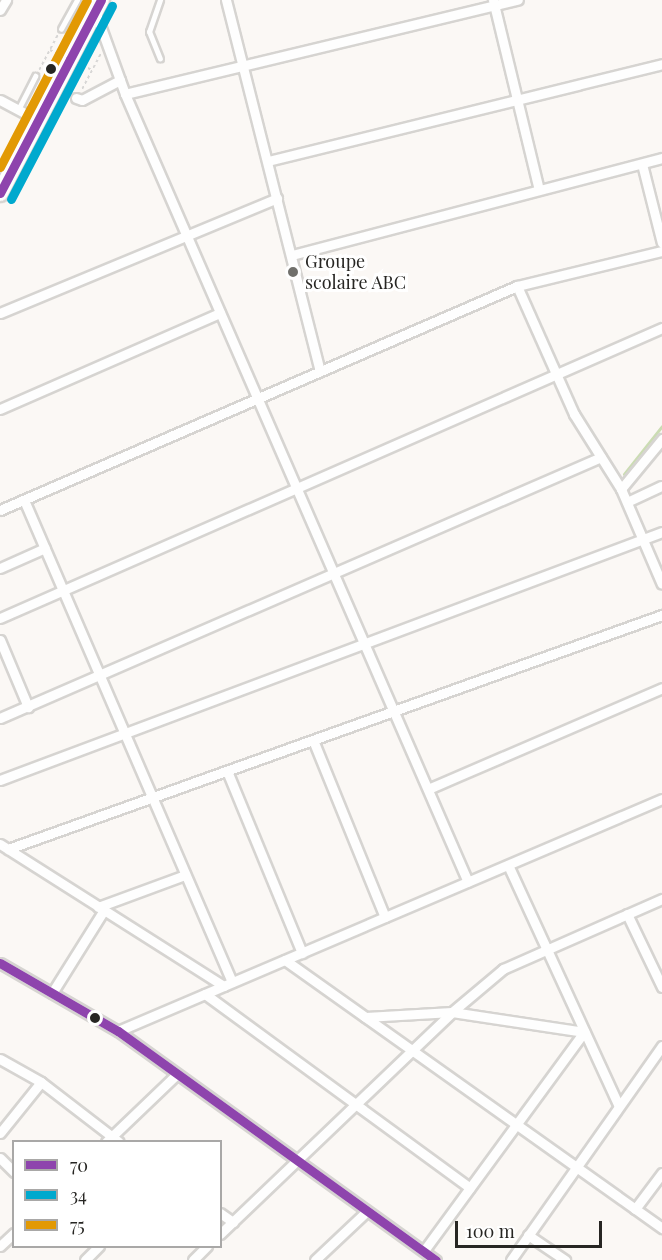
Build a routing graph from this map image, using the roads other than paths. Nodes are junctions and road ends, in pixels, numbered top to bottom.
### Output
1 (6, 0) edge
2 (77, 0) edge
3 (160, 0) edge
4 (226, 0) edge
5 (518, 0) edge
6 (95, 3) edge
7 (493, 3) edge
8 (0, 10) edge
9 (61, 29) road end
10 (160, 59) dead end
11 (662, 64) edge
12 (243, 65) junction
13 (35, 76) road end
14 (120, 80) junction
15 (125, 94) junction
16 (76, 98) road end
17 (0, 100) edge
18 (517, 100) junction
19 (24, 113) junction
20 (662, 158) edge
21 (268, 161) junction
22 (642, 164) junction
23 (0, 171) edge
24 (539, 190) junction
25 (0, 193) edge
26 (277, 198) junction
27 (187, 236) junction
28 (662, 243) edge
29 (662, 251) edge
30 (292, 255) junction
31 (517, 286) junction
32 (0, 313) edge
33 (220, 313) junction
34 (662, 328) edge
35 (320, 371) junction
36 (556, 375) junction
37 (258, 398) junction
38 (0, 409) edge
39 (662, 440) edge
40 (601, 457) junction
41 (662, 486) edge
42 (297, 488) junction
43 (621, 489) junction
44 (24, 500) junction
45 (627, 502) junction
46 (0, 510) edge
47 (662, 532) edge
48 (643, 540) junction
49 (45, 548) junction
50 (0, 568) edge
51 (334, 574) junction
52 (662, 584) edge
53 (63, 590) junction
54 (662, 615) edge
55 (0, 618) edge
56 (0, 640) edge
57 (365, 645) junction
58 (100, 676) junction
59 (662, 688) edge
60 (28, 707) junction
61 (394, 711) junction
62 (0, 718) edge
63 (125, 735) junction
64 (313, 740) junction
65 (227, 771) junction
66 (0, 780) edge
67 (428, 789) junction
68 (153, 797) junction
69 (662, 799) edge
70 (4, 847) edge
71 (508, 865) junction
72 (185, 875) junction
73 (468, 882) junction
74 (662, 899) edge
75 (101, 908) junction
76 (627, 914) junction
77 (386, 917) junction
78 (546, 950) junction
79 (302, 953) junction
80 (285, 960) junction
81 (0, 963) edge
82 (659, 974) edge
83 (228, 984) junction
84 (662, 987) edge
85 (52, 993) junction
86 (205, 994) junction
87 (452, 1012) junction
88 (365, 1017) junction
89 (117, 1031) junction
90 (585, 1032) junction
91 (662, 1046) edge
92 (413, 1049) junction
93 (0, 1059) edge
94 (177, 1074) junction
95 (41, 1082) junction
96 (357, 1103) junction
97 (619, 1106) junction
98 (517, 1125) junction
99 (0, 1133) edge
100 (112, 1140) edge
101 (0, 1158) edge
102 (298, 1159) junction
103 (576, 1167) junction
104 (12, 1170) edge
105 (662, 1173) edge
106 (470, 1188) junction
107 (635, 1209) junction
108 (367, 1211) junction
109 (222, 1214) edge
110 (233, 1222) junction
111 (662, 1228) edge
112 (222, 1232) edge
113 (12, 1235) edge
114 (528, 1235) junction
115 (0, 1246) edge
116 (97, 1248) edge
117 (205, 1248) edge
118 (424, 1251) junction
119 (85, 1260) edge
120 (193, 1260) edge
121 (315, 1260) edge
122 (435, 1260) edge
123 (511, 1260) edge
124 (565, 1260) edge

1 - 8 street
2 - 9 lane
3 - 10 lane
4 - 12 street
5 - 7 street
6 - 14 street
6 - 19 highway
6 - 25 highway
7 - 12 street
7 - 18 street
11 - 18 street
12 - 15 street
12 - 21 street
13 - 19 lane
14 - 15 street
14 - 16 street
15 - 27 street
17 - 19 street
18 - 21 street
18 - 24 street
19 - 23 highway
20 - 22 street
21 - 26 street
22 - 24 street
22 - 28 street
24 - 30 street
26 - 27 street
26 - 30 street
27 - 32 street
27 - 33 street
29 - 31 street
30 - 35 street
31 - 35 street
31 - 36 street
33 - 37 street
33 - 38 street
34 - 36 street
35 - 37 street
36 - 40 street
36 - 42 street
37 - 42 street
37 - 44 street
39 - 43 street
40 - 43 street
40 - 51 street
41 - 45 street
42 - 51 street
42 - 53 street
43 - 45 street
44 - 46 street
44 - 49 street
45 - 48 street
47 - 48 street
48 - 52 street
48 - 57 street
49 - 50 street
49 - 53 street
51 - 57 street
51 - 58 street
53 - 55 street
53 - 58 street
54 - 61 street
56 - 60 street
57 - 61 street
57 - 63 street
58 - 60 street
58 - 63 street
59 - 67 street
60 - 62 street
61 - 64 street
61 - 67 street
63 - 66 street
63 - 68 street
64 - 65 street
64 - 77 street
65 - 68 street
65 - 79 street
67 - 73 street
68 - 70 street
68 - 72 street
69 - 71 street
70 - 75 street
71 - 73 street
71 - 78 street
72 - 75 street
72 - 83 street
73 - 77 street
74 - 76 street
75 - 83 street
75 - 85 street
76 - 78 street
76 - 82 street
77 - 79 street
78 - 87 street
78 - 90 street
79 - 80 street
80 - 83 street
80 - 88 street
81 - 85 street
82 - 84 street
83 - 86 street
85 - 89 street
86 - 89 street
86 - 96 street
87 - 88 street
87 - 90 street
87 - 92 street
88 - 92 street
89 - 94 street
90 - 97 street
90 - 98 street
91 - 97 street
92 - 96 street
92 - 98 street
93 - 95 street
94 - 100 street
94 - 102 street
95 - 99 street
95 - 100 street
96 - 102 street
96 - 106 street
97 - 103 street
98 - 103 street
98 - 106 street
101 - 104 street
102 - 108 street
102 - 110 street
103 - 107 street
103 - 114 street
105 - 107 street
106 - 118 street
107 - 111 street
108 - 118 street
108 - 121 street
109 - 110 street
110 - 112 street
113 - 115 street
114 - 123 street
114 - 124 street
116 - 119 street
117 - 120 street
118 - 122 street

